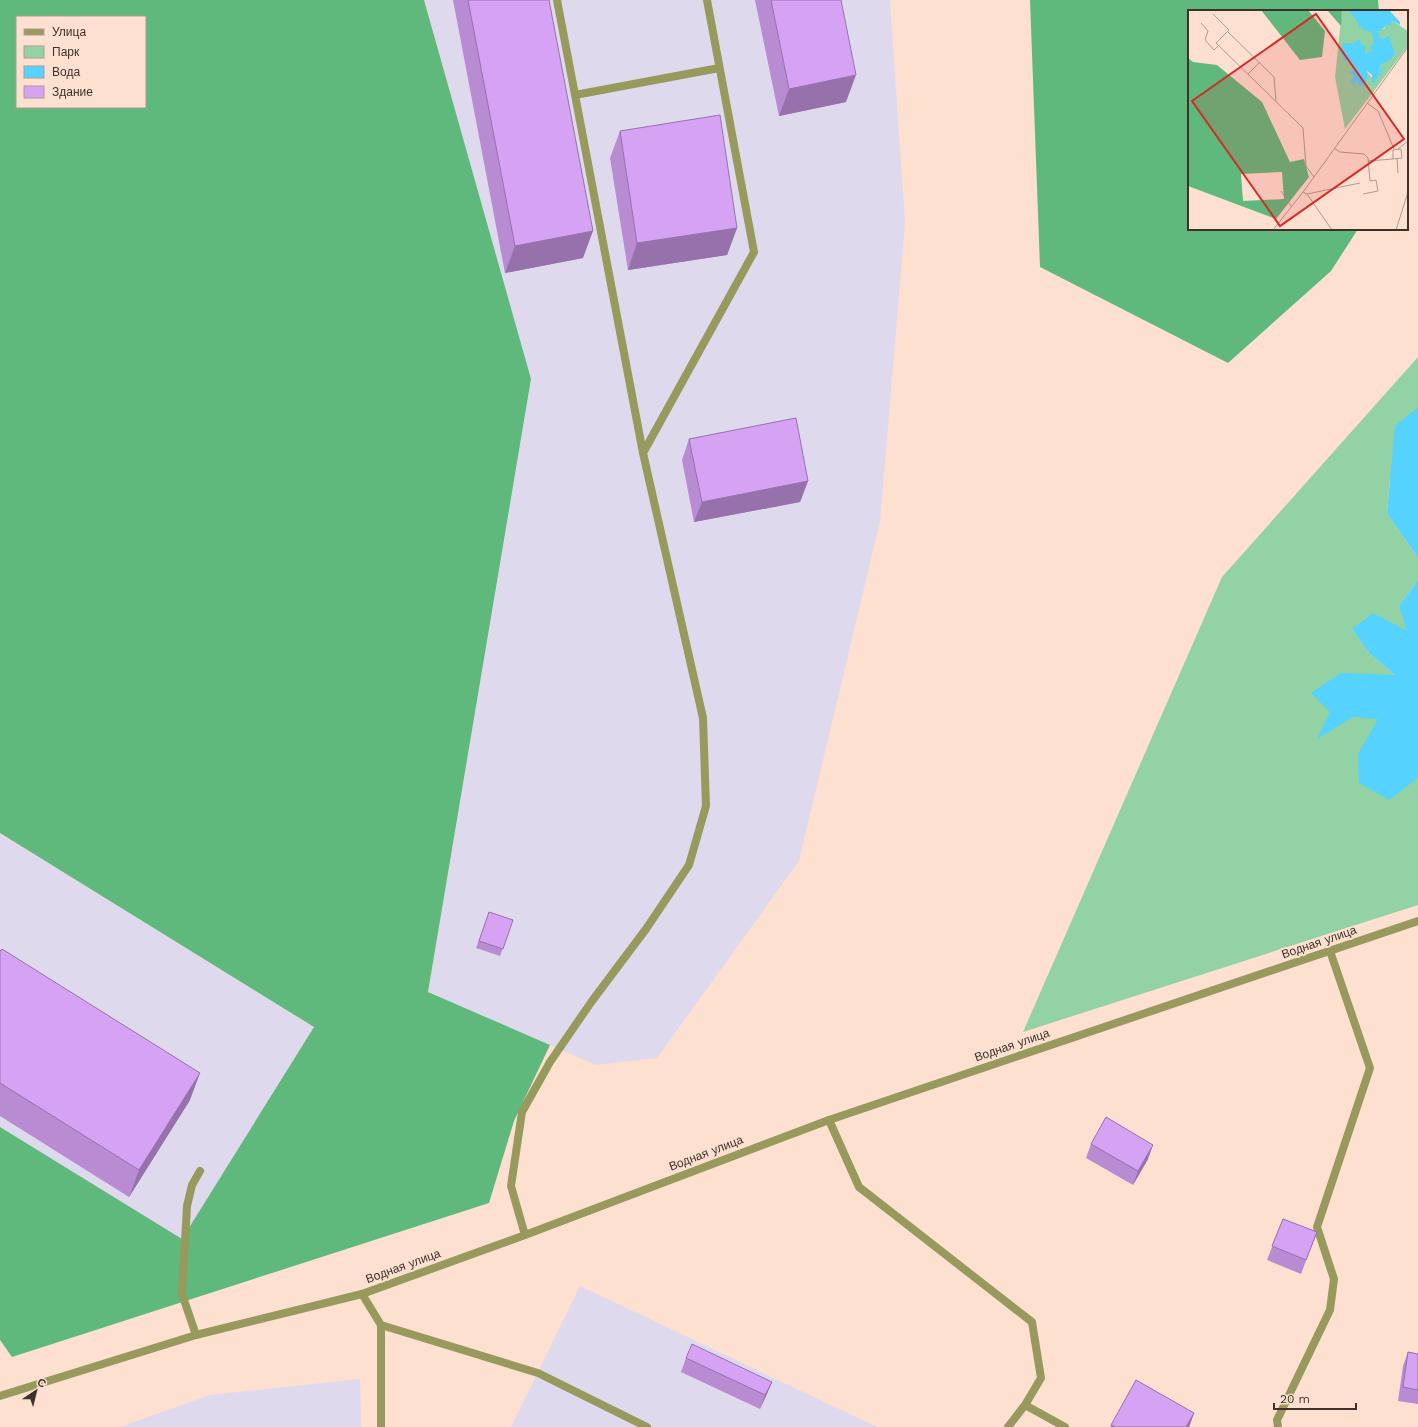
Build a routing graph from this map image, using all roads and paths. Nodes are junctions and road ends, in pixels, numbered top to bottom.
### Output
1 (557, 0) edge
2 (706, 0) edge
3 (719, 68) junction
4 (575, 95) junction
5 (643, 453) junction
6 (1418, 921) edge
7 (1330, 951) junction
8 (829, 1120) junction
9 (200, 1171) dead end
10 (525, 1235) junction
11 (362, 1294) junction
12 (381, 1325) junction
13 (196, 1334) junction
14 (0, 1396) edge
15 (1026, 1405) junction
16 (381, 1427) edge
17 (647, 1427) edge
18 (1008, 1427) edge
19 (1064, 1427) edge
20 (1278, 1427) edge

1 - 4 street
2 - 3 street
3 - 4 street
3 - 5 street
4 - 5 street
5 - 10 street
6 - 7 street, Водная улица
7 - 8 street, Водная улица
7 - 20 street
8 - 10 street, Водная улица
8 - 15 street
9 - 13 street
10 - 11 street, Водная улица
11 - 12 street
11 - 13 street, Водная улица
12 - 16 street
12 - 17 street
13 - 14 street, Водная улица
15 - 18 street
15 - 19 street

